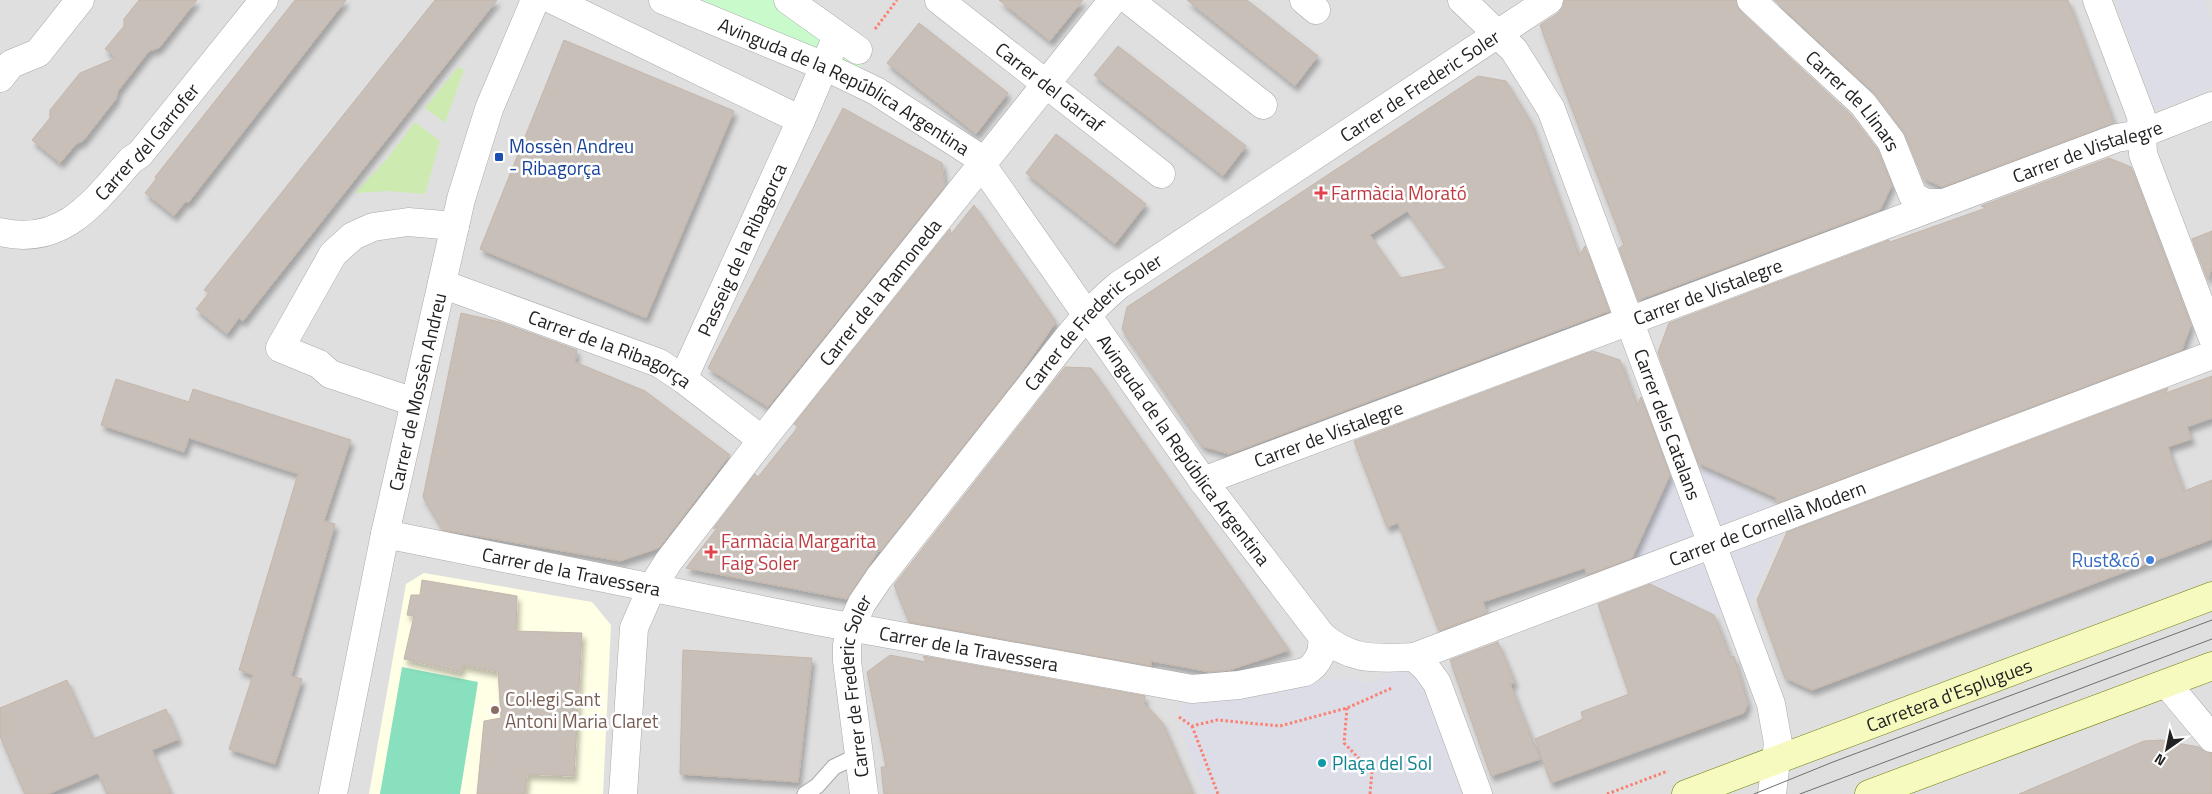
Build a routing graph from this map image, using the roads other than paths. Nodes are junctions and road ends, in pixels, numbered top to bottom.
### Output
1 (80, 0) edge
2 (264, 0) edge
3 (535, 0) edge
4 (553, 0) edge
5 (663, 0) edge
6 (788, 0) edge
7 (939, 0) edge
8 (1113, 0) edge
9 (1130, 0) edge
10 (1462, 0) edge
11 (1549, 0) edge
12 (1751, 0) edge
13 (2097, 0) edge
14 (1499, 33) junction
15 (824, 66) junction
16 (0, 78) edge
17 (1046, 84) junction
18 (1263, 105) dead end
19 (2212, 106) edge
20 (801, 120) junction
21 (2141, 134) junction
22 (983, 165) junction
23 (1161, 174) dead end
24 (1940, 203) junction
25 (454, 226) junction
26 (0, 232) edge
27 (442, 284) junction
28 (1086, 315) junction
29 (1630, 320) junction
30 (2212, 336) edge
31 (2212, 356) edge
32 (683, 379) junction
33 (414, 402) junction
34 (762, 440) junction
35 (1203, 481) junction
36 (385, 534) junction
37 (1713, 545) junction
38 (651, 589) junction
39 (2212, 596) edge
40 (851, 627) junction
41 (1322, 636) junction
42 (1414, 657) junction
43 (2212, 666) edge
44 (2167, 684) junction
45 (2212, 738) edge
46 (859, 755) junction
47 (1777, 760) junction
48 (333, 794) edge
49 (624, 794) edge
50 (805, 794) edge
51 (864, 794) edge
52 (1478, 794) edge
53 (1686, 794) edge
54 (1772, 794) edge
55 (1869, 794) edge

1 - 16 street
2 - 26 street, Carrer del Garrofer
3 - 25 street, Carrer de Mossèn Andreu
4 - 20 street
5 - 15 street, Avinguda de la República Argentina
6 - 15 street, Passeig de la Ribagorca
7 - 17 street, Carrer del Garraf
8 - 17 street, Carrer de la Ramoneda
9 - 18 street
10 - 14 street, Carrer dels Catalans
11 - 14 street, Carrer de Frederic Soler
12 - 24 street, Carrer de Llinars
13 - 21 street
14 - 28 street, Carrer de Frederic Soler
14 - 29 street, Carrer dels Catalans
15 - 20 street, Passeig de la Ribagorca
15 - 22 street, Avinguda de la República Argentina
17 - 22 street, Carrer de la Ramoneda
17 - 23 street, Carrer del Garraf
19 - 21 street, Carrer de Vistalegre
20 - 32 street, Passeig de la Ribagorca
21 - 24 street, Carrer de Vistalegre
21 - 30 street
22 - 28 street, Avinguda de la República Argentina
22 - 34 street, Carrer de la Ramoneda
24 - 29 street, Carrer de Vistalegre
25 - 27 street, Carrer de Mossèn Andreu
25 - 33 street
27 - 32 street, Carrer de la Ribagorça
27 - 33 street, Carrer de Mossèn Andreu
28 - 35 street, Avinguda de la República Argentina
28 - 40 street, Carrer de Frederic Soler
29 - 35 street, Carrer de Vistalegre
29 - 37 street, Carrer dels Catalans
31 - 37 street, Carrer de Cornellà Modern
32 - 34 street, Carrer de la Ribagorça
33 - 36 street, Carrer de Mossèn Andreu
34 - 38 street, Carrer de la Ramoneda
35 - 41 street, Avinguda de la República Argentina
36 - 38 street, Carrer de la Travessera
36 - 48 street, Carrer de Mossèn Andreu
37 - 42 street, Carrer de Cornellà Modern
37 - 47 street, Carrer dels Catalans
38 - 40 street, Carrer de la Travessera
38 - 49 street, Carrer de la Ramoneda
39 - 47 street, Carretera d'Esplugues
40 - 41 street, Carrer de la Travessera
40 - 46 street, Carrer de Frederic Soler
41 - 42 street, Carrer de Cornellà Modern
42 - 52 street
43 - 44 street
44 - 45 street
44 - 55 street
46 - 50 lane
46 - 51 street, Carrer de Frederic Soler
47 - 53 street, Carretera d'Esplugues
47 - 54 street, Carrer dels Catalans

